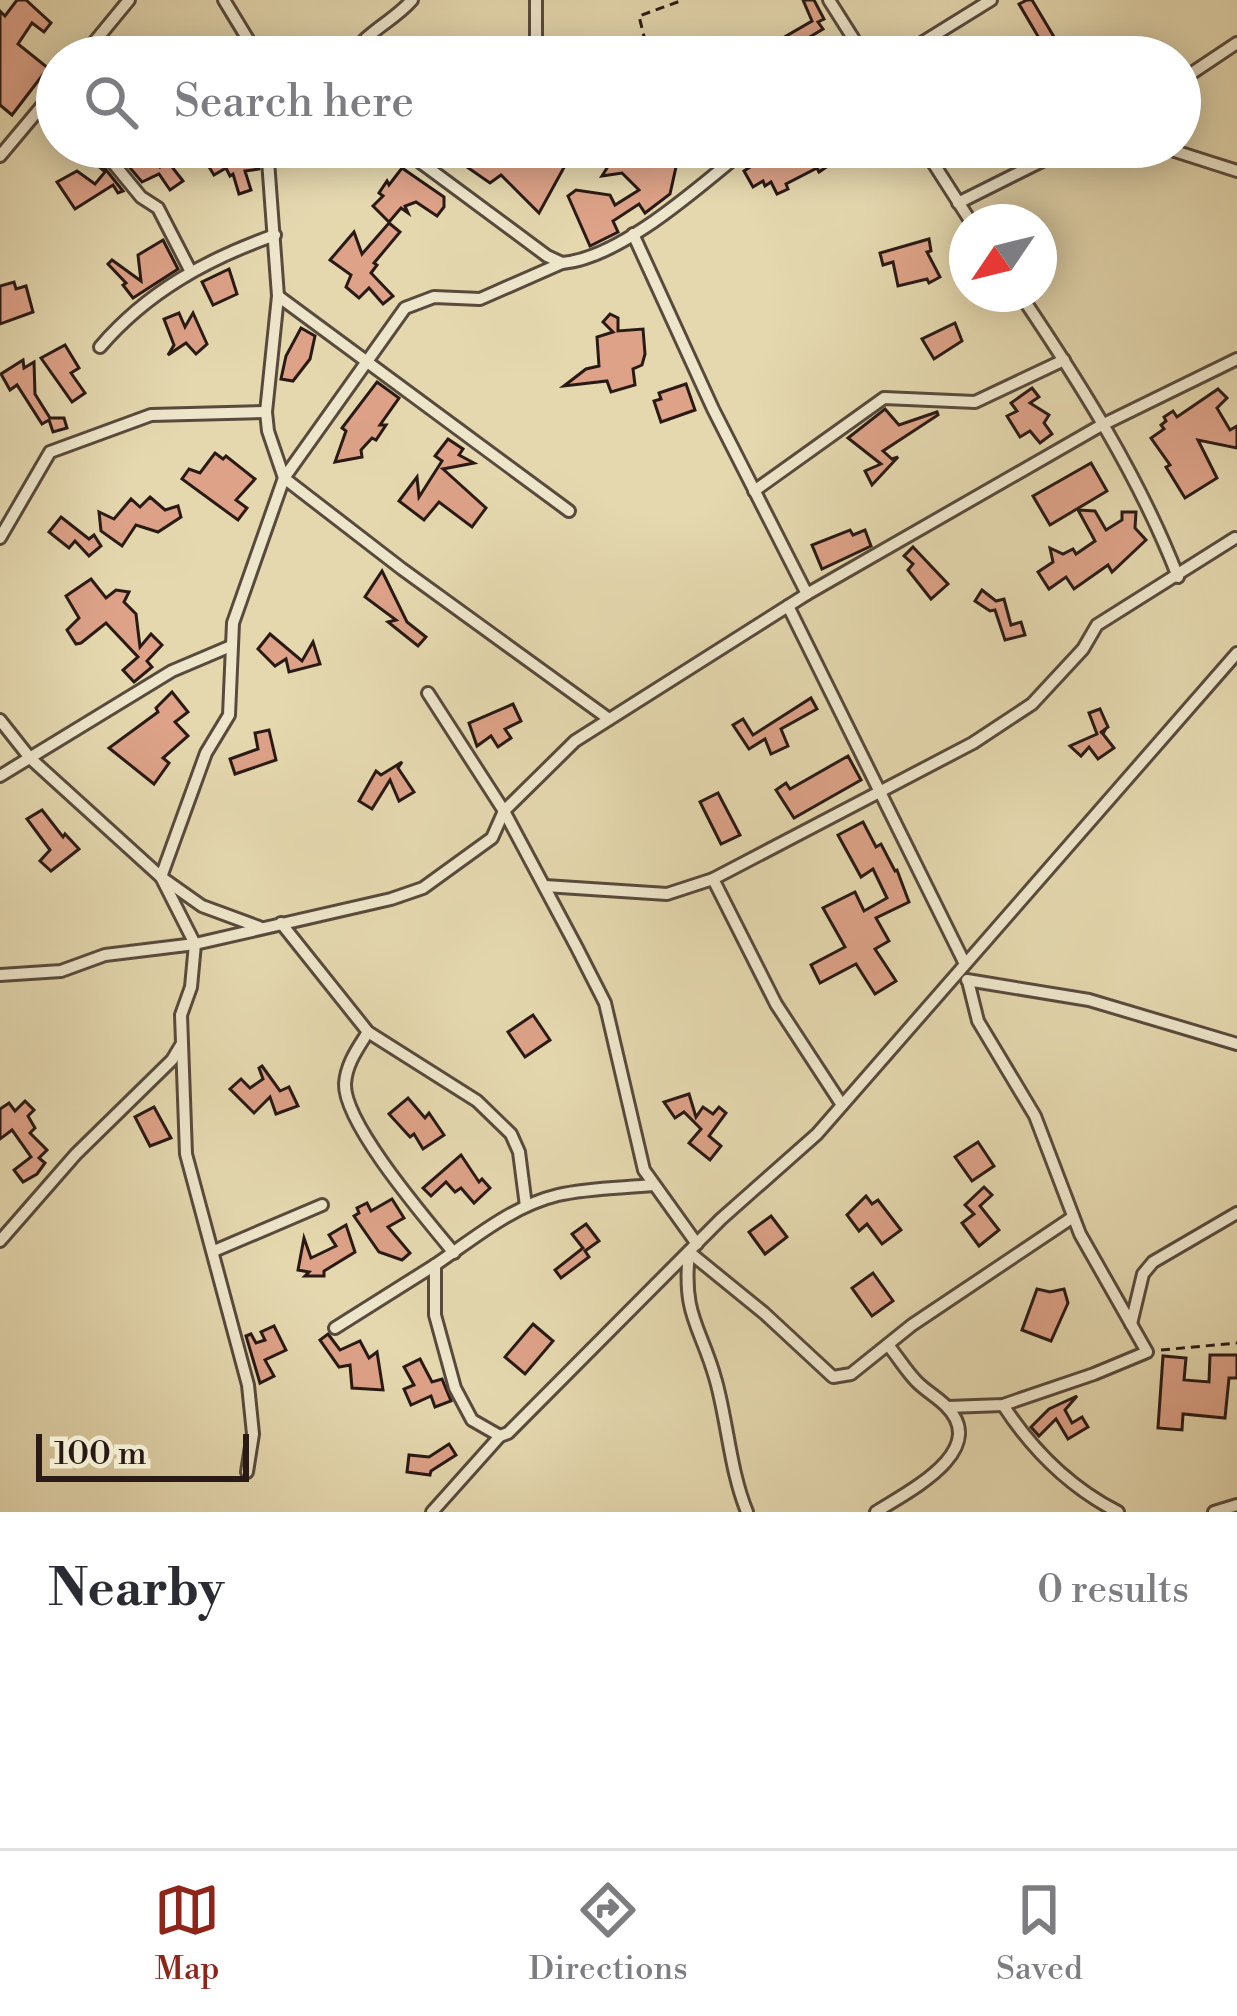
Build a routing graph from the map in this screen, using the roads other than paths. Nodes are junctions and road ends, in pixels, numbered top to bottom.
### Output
1 (129, 0) edge
2 (224, 0) edge
3 (412, 0) edge
4 (536, 0) edge
5 (829, 0) edge
6 (991, 0) edge
7 (968, 6) edge
8 (99, 36) edge
9 (247, 36) edge
10 (367, 36) edge
11 (536, 36) edge
12 (852, 36) edge
13 (927, 36) edge
14 (1237, 43) edge
15 (1201, 67) edge
16 (36, 114) edge
17 (0, 156) edge
18 (1201, 159) edge
19 (117, 168) edge
20 (269, 168) edge
21 (428, 168) edge
22 (723, 168) edge
23 (936, 168) edge
24 (1028, 168) edge
25 (1237, 171) edge
26 (958, 203) joint
27 (632, 234) junction
28 (274, 235) junction
29 (562, 262) junction
30 (191, 272) junction
31 (278, 296) junction
32 (1032, 312) edge
33 (100, 346) dead end
34 (1237, 359) edge
35 (369, 360) junction
36 (1064, 360) junction
37 (266, 412) junction
38 (1100, 426) junction
39 (284, 478) junction
40 (754, 491) junction
41 (569, 511) dead end
42 (0, 538) edge
43 (1235, 538) edge
44 (1178, 577) junction
45 (807, 594) junction
46 (788, 606) junction
47 (231, 646) junction
48 (1237, 653) edge
49 (428, 693) dead end
50 (609, 719) junction
51 (0, 720) edge
52 (30, 758) junction
53 (0, 776) edge
54 (879, 791) junction
55 (504, 811) junction
56 (161, 877) junction
57 (712, 879) junction
58 (545, 886) junction
59 (281, 923) junction
60 (261, 928) junction
61 (195, 944) junction
62 (964, 973) junction
63 (0, 975) edge
64 (368, 1032) junction
65 (181, 1045) junction
66 (1237, 1045) edge
67 (842, 1106) junction
68 (653, 1185) junction
69 (322, 1205) dead end
70 (526, 1206) junction
71 (1237, 1213) edge
72 (1073, 1217) junction
73 (0, 1241) edge
74 (693, 1248) junction
75 (214, 1251) junction
76 (454, 1252) junction
77 (435, 1265) junction
78 (1131, 1324) junction
79 (335, 1328) dead end
80 (888, 1345) junction
81 (1003, 1405) junction
82 (948, 1407) junction
83 (500, 1436) junction
84 (247, 1472) dead end
85 (1237, 1505) edge
86 (432, 1512) edge
87 (747, 1512) edge
88 (876, 1512) edge
89 (1118, 1512) edge
90 (1214, 1512) edge

1 - 8 street
2 - 9 street
3 - 10 street
4 - 11 street
5 - 12 street
6 - 7 street
7 - 13 street
14 - 15 street
16 - 17 street
18 - 25 street
19 - 30 street
20 - 28 street
21 - 29 street
22 - 27 street
23 - 26 street
24 - 26 street
27 - 29 street
27 - 40 street
28 - 30 street
28 - 31 street
29 - 35 street
30 - 33 street
31 - 35 street
31 - 37 street
32 - 36 street
34 - 38 street
35 - 39 street
35 - 41 street
36 - 38 street
36 - 40 street
37 - 39 street
37 - 42 street
38 - 44 street
38 - 45 street
39 - 47 street
39 - 50 street
40 - 45 street
43 - 44 street
44 - 54 street
45 - 46 street
46 - 50 street
46 - 54 street
47 - 52 street
47 - 56 street
48 - 62 street
49 - 55 street
50 - 55 street
51 - 52 street
52 - 53 street
52 - 56 street
54 - 57 street
54 - 62 street
55 - 58 street
55 - 59 street
56 - 60 street
56 - 61 street
57 - 58 street
57 - 67 street
58 - 68 street
59 - 60 street
59 - 64 street
60 - 61 street
61 - 63 street
61 - 65 street
62 - 66 street
62 - 67 street
62 - 72 street
64 - 70 street
64 - 76 street
65 - 73 street
65 - 75 street
67 - 74 street
68 - 70 street
68 - 74 street
69 - 75 street
70 - 76 street
71 - 78 street
72 - 78 street
72 - 80 street
74 - 80 street
74 - 83 street
74 - 87 street
75 - 84 street
76 - 77 street
77 - 79 street
77 - 83 street
78 - 81 street
80 - 82 street
81 - 82 street
81 - 89 street
82 - 88 street
83 - 86 street
85 - 90 street

